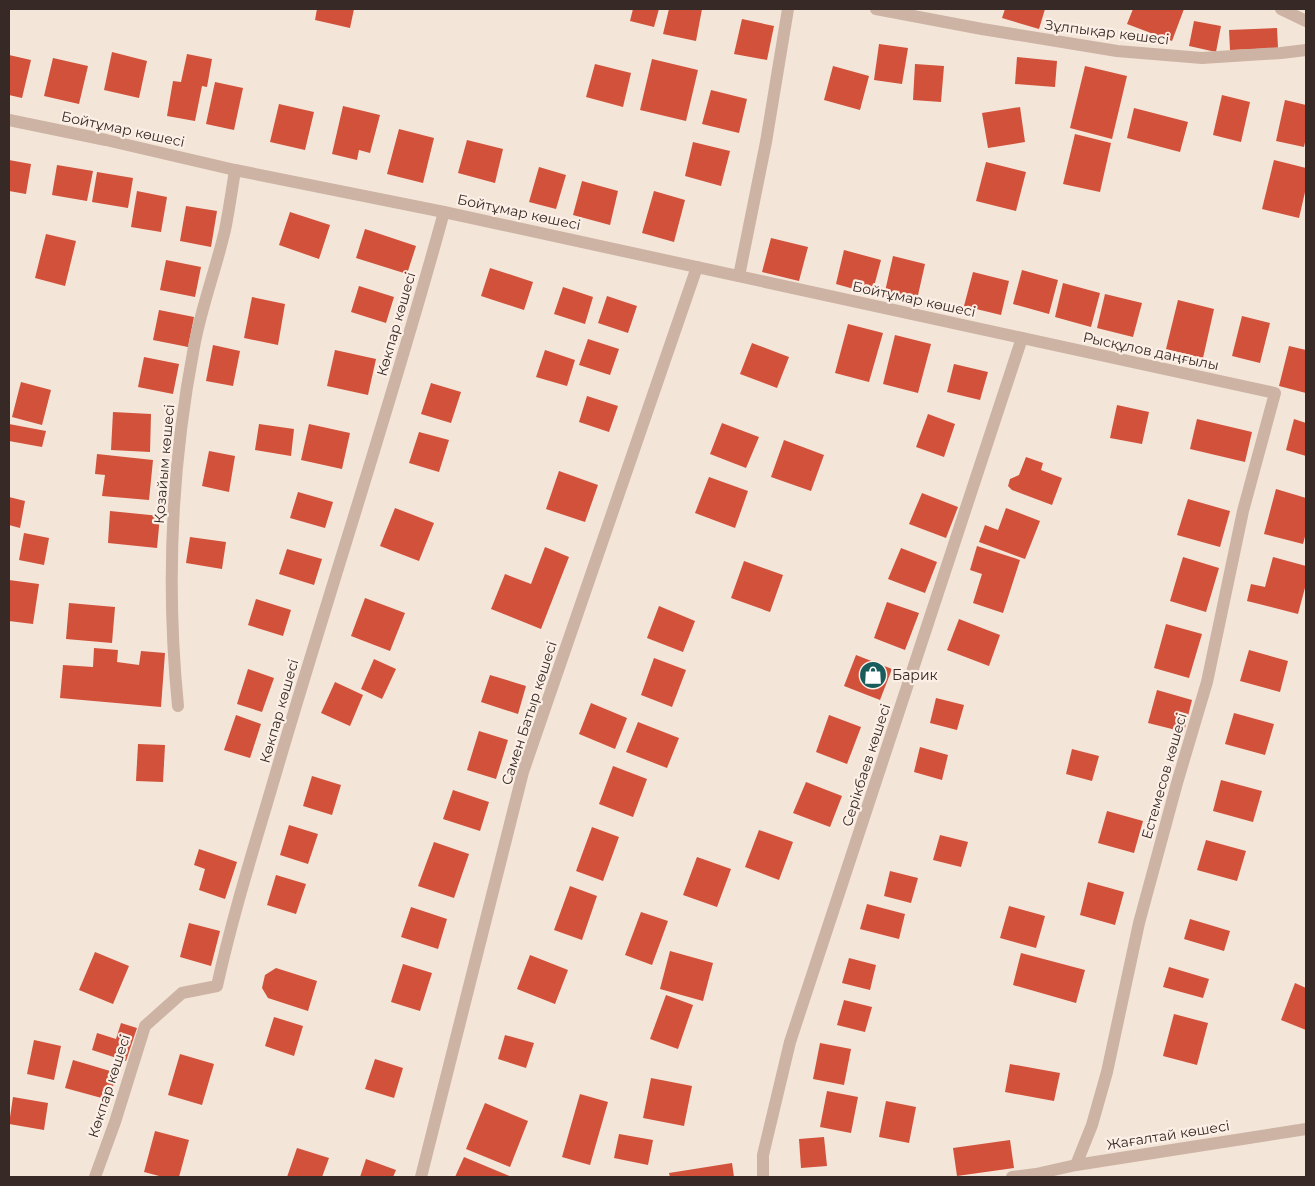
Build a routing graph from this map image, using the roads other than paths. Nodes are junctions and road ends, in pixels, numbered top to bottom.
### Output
1 (788, 9) edge
2 (876, 9) edge
3 (1281, 9) edge
4 (1306, 20) edge
5 (1306, 50) edge
6 (9, 120) edge
7 (235, 170) junction
8 (444, 212) junction
9 (697, 267) junction
10 (739, 276) junction
11 (1022, 338) junction
12 (1275, 393) joint
13 (178, 706) dead end
14 (1306, 1129) edge
15 (1076, 1165) junction
16 (1035, 1176) edge
17 (95, 1177) edge
18 (421, 1177) edge
19 (763, 1177) edge
20 (1012, 1177) edge

1 - 10 street
2 - 5 street, Зұлпықар көшесі
3 - 4 street
6 - 7 street, Бойтұмар көшесі
7 - 8 street, Бойтұмар көшесі
7 - 13 street, Қозайым көшесі
8 - 9 street, Бойтұмар көшесі
8 - 17 street, Көкпар көшесі
9 - 10 street, Бойтұмар көшесі
9 - 18 street, Самен Батыр көшесі
10 - 11 street, Бойтұмар көшесі
11 - 12 street, Рысқұлов даңғылы
11 - 19 street, Серікбаев көшесі
12 - 15 street, Естемесов көшесі
14 - 15 street, Жағалтай көшесі
15 - 16 street, Жағалтай көшесі
16 - 20 street, Жағалтай көшесі

